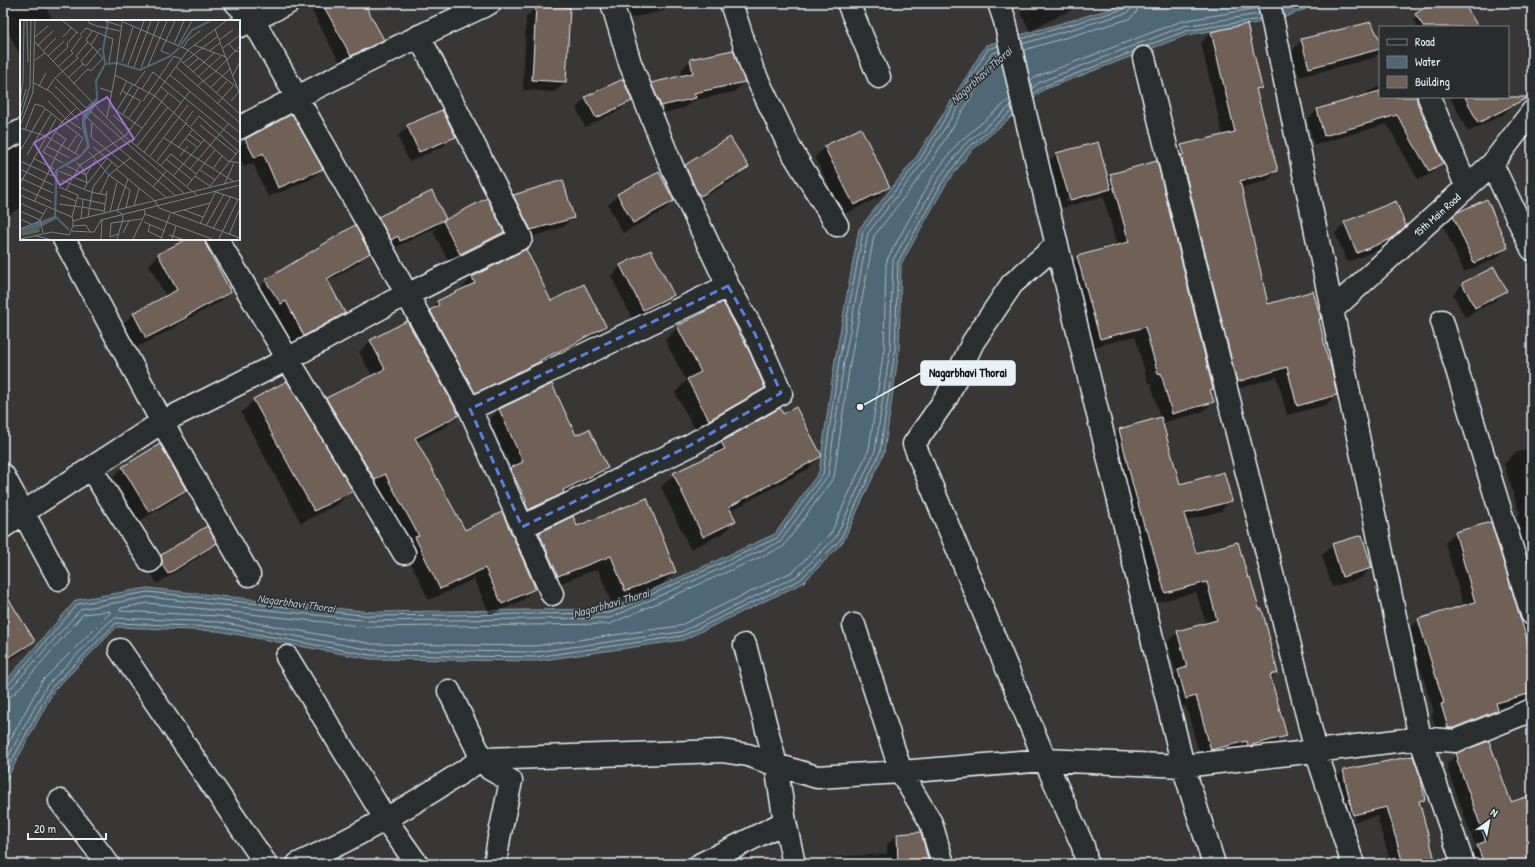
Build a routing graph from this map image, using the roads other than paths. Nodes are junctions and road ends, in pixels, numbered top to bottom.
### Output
1 (236, 3) edge
2 (288, 3) edge
3 (490, 3) edge
4 (612, 3) edge
5 (731, 3) edge
6 (848, 3) edge
7 (1002, 12) edge
8 (1272, 13) edge
9 (246, 24) edge
10 (419, 36) junction
11 (1144, 58) dead end
12 (879, 77) dead end
13 (296, 97) junction
14 (1429, 98) edge
15 (1532, 112) edge
16 (240, 127) edge
17 (20, 132) edge
18 (3, 140) edge
19 (1492, 164) junction
20 (1467, 188) junction
21 (837, 225) dead end
22 (65, 240) edge
23 (218, 240) edge
24 (1057, 245) junction
25 (1532, 249) edge
26 (728, 286) junction
27 (406, 294) junction
28 (1332, 310) junction
29 (1442, 321) dead end
30 (288, 359) junction
31 (470, 409) junction
32 (162, 422) junction
33 (90, 469) junction
34 (3, 476) edge
35 (24, 512) junction
36 (3, 527) edge
37 (522, 527) junction
38 (404, 553) dead end
39 (150, 561) dead end
40 (249, 575) dead end
41 (60, 579) dead end
42 (552, 594) dead end
43 (1532, 614) edge
44 (854, 625) dead end
45 (745, 644) dead end
46 (120, 650) dead end
47 (287, 658) dead end
48 (449, 691) dead end
49 (1532, 710) edge
50 (1420, 738) junction
51 (1316, 751) junction
52 (482, 759) junction
53 (1045, 760) junction
54 (776, 765) junction
55 (1183, 766) junction
56 (901, 772) junction
57 (60, 801) dead end
58 (386, 820) junction
59 (785, 822) junction
60 (108, 864) edge
61 (266, 864) edge
62 (298, 864) edge
63 (417, 864) edge
64 (496, 864) edge
65 (701, 864) edge
66 (794, 864) edge
67 (943, 864) edge
68 (1087, 864) edge
69 (1214, 864) edge
70 (1354, 864) edge
71 (1463, 864) edge

1 - 9 street
2 - 9 street
3 - 10 street
4 - 26 street
5 - 21 street
6 - 12 street
7 - 24 street
8 - 28 street
9 - 13 street
10 - 13 street
10 - 27 street
11 - 51 street
13 - 16 street
13 - 27 street
14 - 20 street
15 - 19 street, 15th Main Road
17 - 18 street
19 - 20 street, 15th Main Road
19 - 25 street
20 - 28 street, 15th Main Road
22 - 32 street
23 - 30 street
24 - 53 street
24 - 55 street
26 - 31 street
26 - 37 street
27 - 30 street
27 - 31 street
28 - 50 street
29 - 43 street
30 - 32 street
30 - 38 street
31 - 37 street
32 - 33 street
32 - 40 street
33 - 35 street
33 - 39 street
34 - 35 street
35 - 36 street
35 - 41 street
37 - 42 street
44 - 56 street
45 - 54 street
46 - 61 street
47 - 58 street
48 - 52 street
49 - 50 street
50 - 51 street
50 - 71 street
51 - 55 street
51 - 70 street
52 - 54 street
52 - 58 street
52 - 64 street
53 - 55 street
53 - 56 street
53 - 68 street
54 - 56 street
54 - 59 street
55 - 69 street
56 - 67 street
57 - 60 street
58 - 62 street
58 - 63 street
59 - 65 street
59 - 66 street

